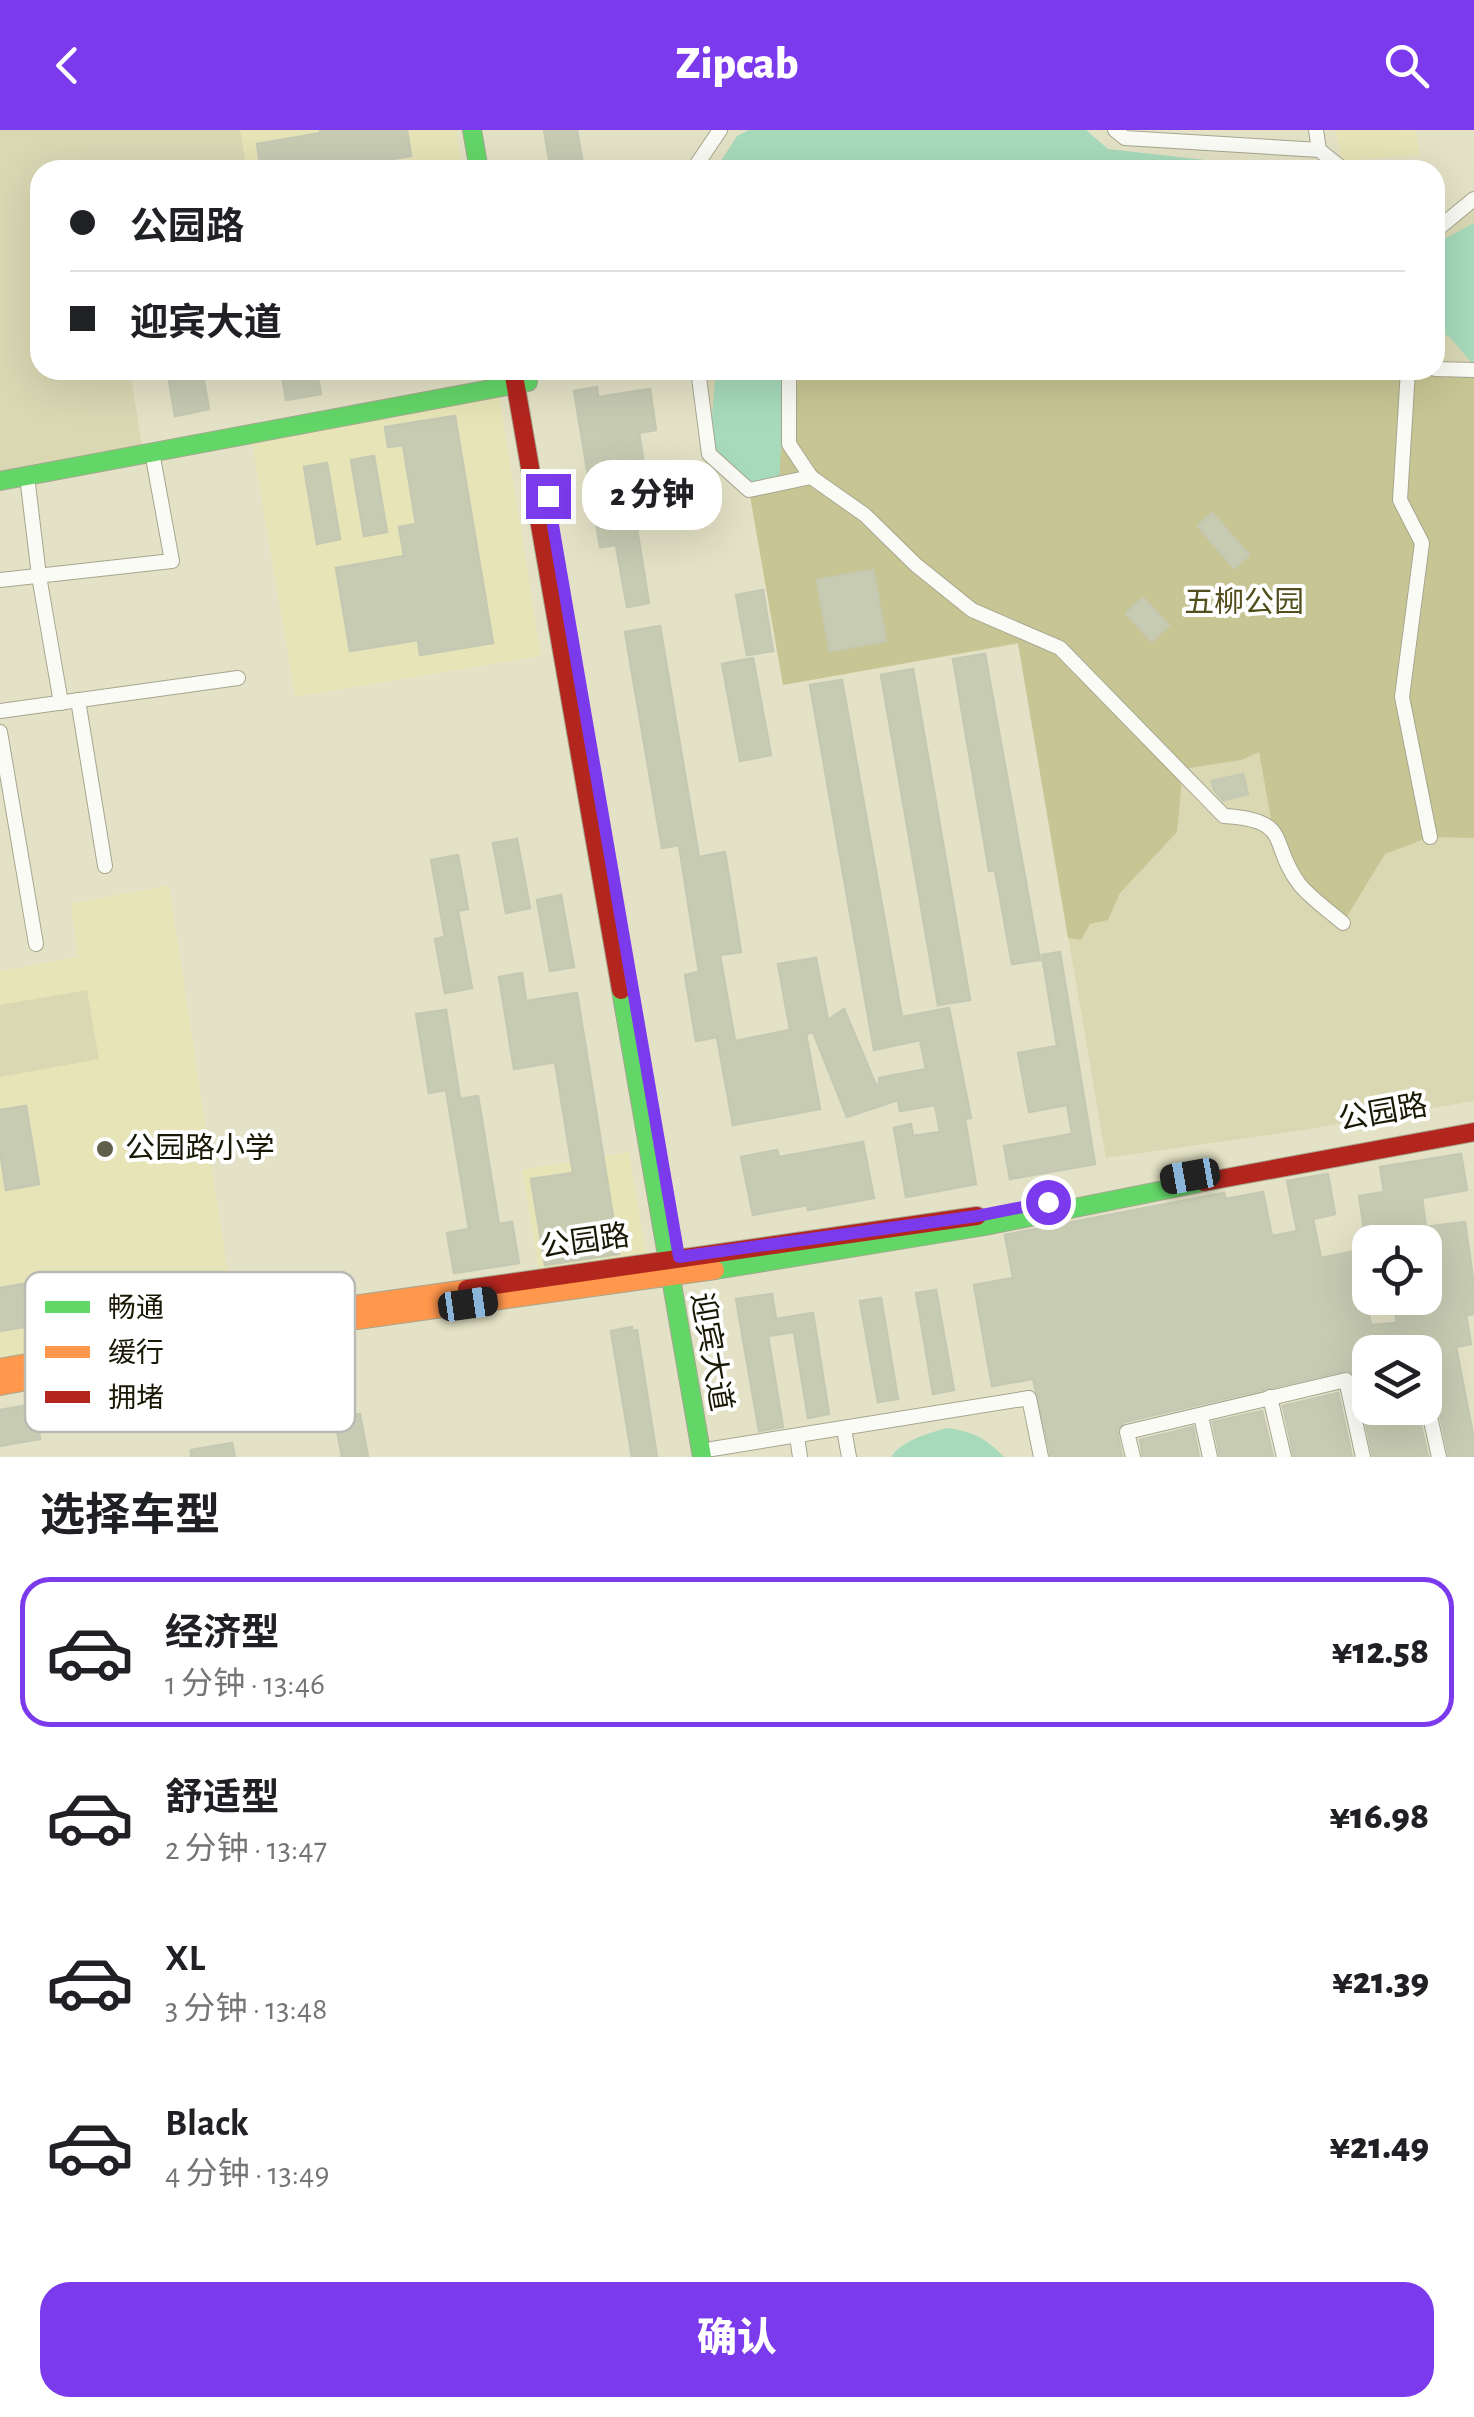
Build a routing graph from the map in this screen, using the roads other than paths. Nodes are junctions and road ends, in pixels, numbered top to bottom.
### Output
1 (472, 130) edge
2 (486, 130) edge
3 (720, 130) edge
4 (1116, 130) edge
5 (1316, 130) edge
6 (1319, 150) junction
7 (477, 160) edge
8 (490, 160) edge
9 (700, 160) edge
10 (1332, 160) edge
11 (1474, 199) edge
12 (1445, 223) edge
13 (1445, 369) edge
14 (1474, 370) edge
15 (506, 380) edge
16 (522, 380) edge
17 (699, 380) edge
18 (788, 380) edge
19 (1407, 380) edge
20 (152, 452) junction
21 (26, 476) junction
22 (811, 477) junction
23 (0, 481) edge
24 (39, 576) junction
25 (0, 580) edge
26 (238, 678) dead end
27 (78, 700) junction
28 (61, 703) junction
29 (0, 711) edge
30 (0, 732) edge
31 (1430, 837) dead end
32 (105, 866) dead end
33 (1342, 923) dead end
34 (36, 944) dead end
35 (1474, 1124) edge
36 (1474, 1132) edge
37 (675, 1267) junction
38 (355, 1305) edge
39 (355, 1320) edge
40 (25, 1364) edge
41 (0, 1368) edge
42 (25, 1381) edge
43 (0, 1386) edge
44 (1270, 1397) junction
45 (1200, 1416) junction
46 (1432, 1425) edge
47 (844, 1428) junction
48 (796, 1436) junction
49 (709, 1454) edge
50 (800, 1457) edge
51 (849, 1457) edge
52 (1040, 1457) edge
53 (1133, 1457) edge
54 (1210, 1457) edge
55 (1284, 1457) edge
56 (1363, 1457) edge
57 (1439, 1457) edge

1 - 7 street
2 - 8 street
3 - 9 street
4 - 6 street
5 - 6 street
6 - 10 street
11 - 12 street
13 - 14 street
15 - 20 street
16 - 37 street, 迎宾大道
17 - 22 street
18 - 22 street
19 - 31 street
20 - 21 street
20 - 24 street
21 - 23 street
21 - 24 street
22 - 33 street
24 - 25 street
24 - 28 street
26 - 27 street
27 - 28 street
27 - 32 street
28 - 29 street
30 - 34 street
35 - 37 street, 公园路
36 - 37 street
37 - 38 street, 公园路
37 - 39 street
37 - 49 street, 迎宾大道
40 - 41 street, 公园路
42 - 43 street
44 - 45 street
44 - 55 street
44 - 56 street
45 - 53 street
45 - 54 street
46 - 57 street
47 - 48 street
47 - 51 street
47 - 52 street
48 - 49 street
48 - 50 street

